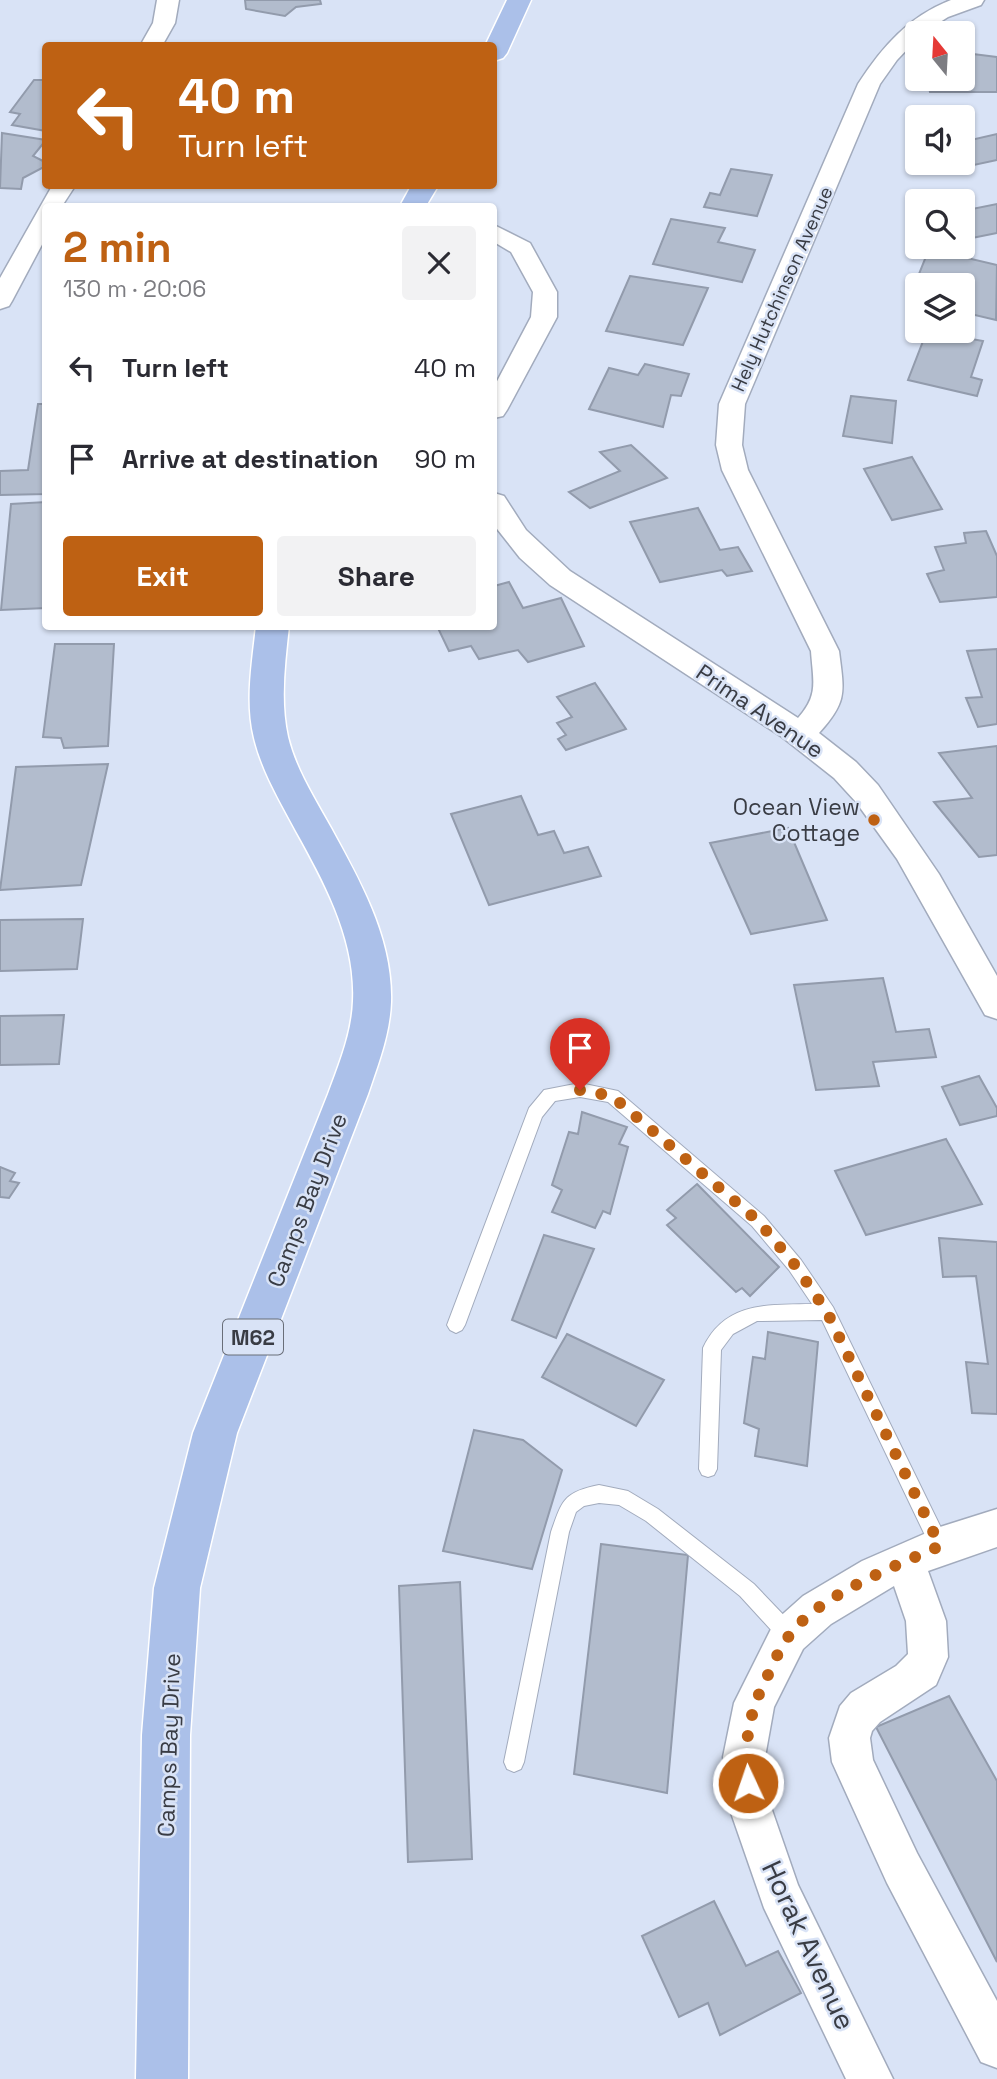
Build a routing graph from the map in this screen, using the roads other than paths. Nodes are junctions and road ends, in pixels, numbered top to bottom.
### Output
1 (168, 0) edge
2 (519, 0) edge
3 (973, 0) edge
4 (153, 42) edge
5 (497, 47) edge
6 (42, 221) edge
7 (497, 234) edge
8 (0, 301) edge
9 (497, 404) edge
10 (497, 508) edge
11 (273, 630) edge
12 (801, 734) junction
13 (997, 1006) edge
14 (827, 1312) junction
15 (456, 1325) dead end
16 (708, 1469) dead end
17 (997, 1528) edge
18 (923, 1554) junction
19 (789, 1635) junction
20 (514, 1762) dead end
21 (997, 2046) edge
22 (162, 2079) edge
23 (870, 2079) edge

1 - 4 street
2 - 5 main road
3 - 12 street, Hely Hutchinson Avenue
6 - 8 street
7 - 9 street
10 - 12 street, Prima Avenue
11 - 22 main road, Camps Bay Drive / M62
12 - 13 street, Prima Avenue
14 - 15 lane
14 - 16 lane
14 - 18 lane
17 - 18 street, Horak Avenue
18 - 19 street, Horak Avenue
18 - 21 street
19 - 20 lane
19 - 23 street, Horak Avenue

